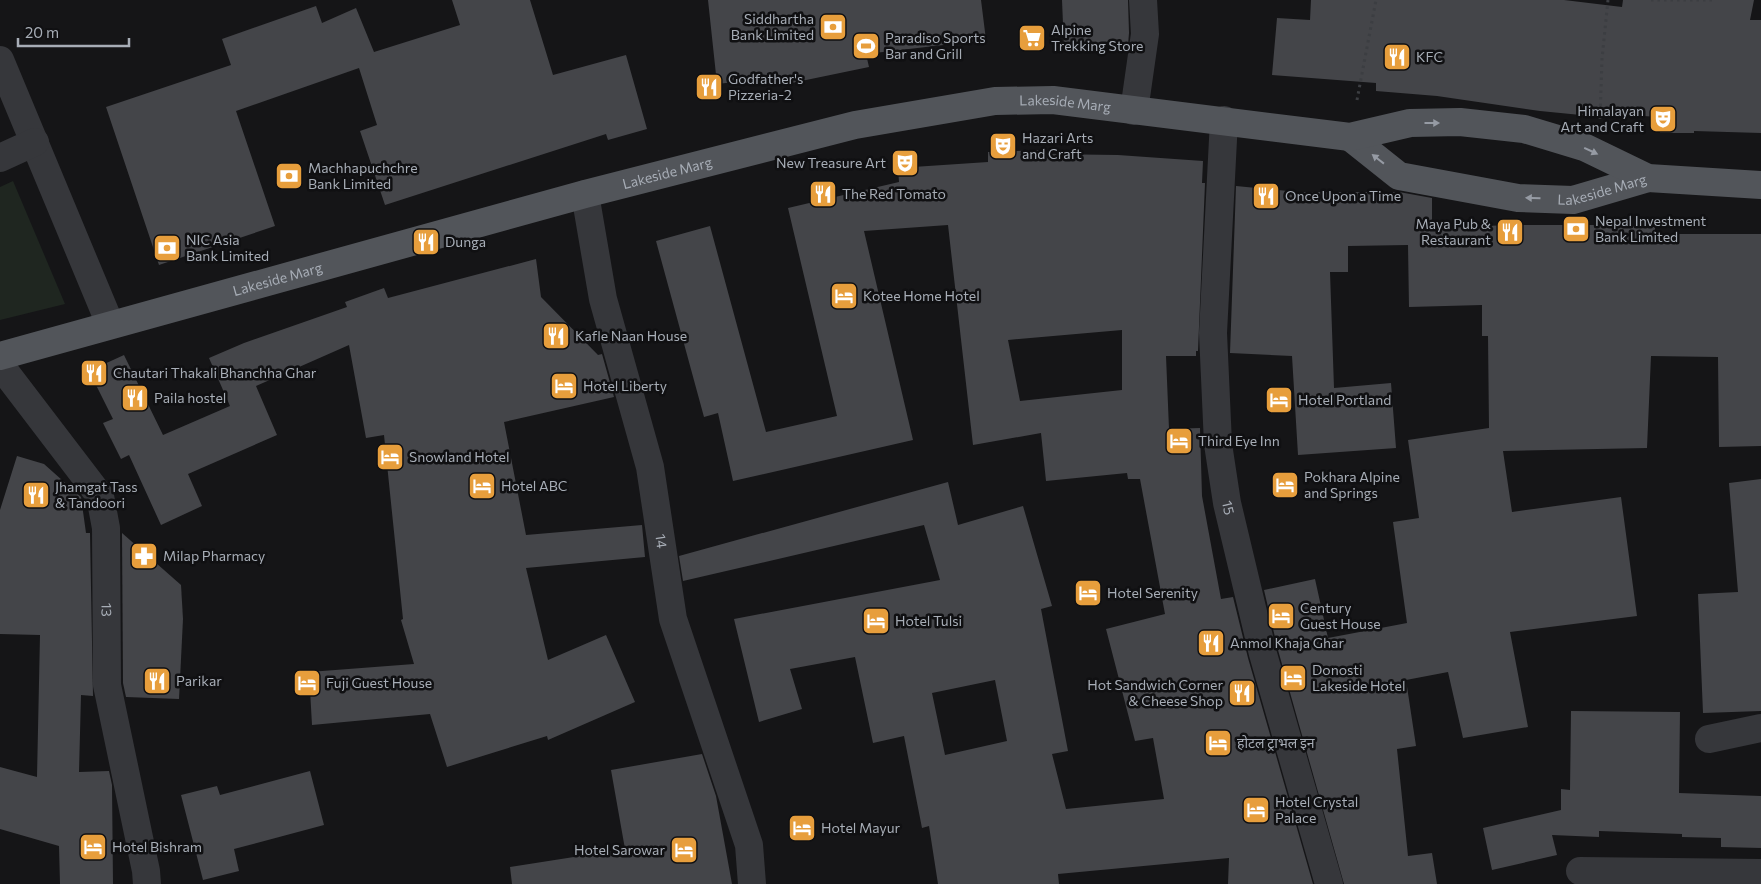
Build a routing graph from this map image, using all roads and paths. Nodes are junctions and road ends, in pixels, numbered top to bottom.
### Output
1 (1143, 0) edge
2 (1376, 0) edge
3 (1608, 0) edge
4 (1651, 0) edge
5 (1712, 0) edge
6 (0, 60) edge
7 (1134, 111) junction
8 (1224, 120) junction
9 (1350, 137) junction
10 (35, 142) junction
11 (1584, 147) junction
12 (0, 158) edge
13 (1648, 178) junction
14 (1761, 185) edge
15 (585, 194) junction
16 (110, 324) junction
17 (0, 356) edge
18 (0, 365) edge
19 (1761, 728) edge
20 (1709, 738) dead end
21 (1580, 871) dead end
22 (1761, 873) edge
23 (147, 884) edge
24 (752, 884) edge
25 (1329, 884) edge

1 - 7 street
2 - 9 path
3 - 11 path
4 - 5 path
6 - 10 street
7 - 8 main road, Lakeside Marg
7 - 15 main road, Lakeside Marg
8 - 9 main road, Lakeside Marg
8 - 25 street, 15 / 15
9 -> 11 main road, Lakeside Marg
13 -> 9 main road, Lakeside Marg
10 - 12 street
10 - 16 street
11 -> 13 main road, Lakeside Marg
13 - 14 main road
15 - 16 main road, Lakeside Marg
15 - 24 street, 14 / 14
16 - 17 main road, Lakeside Marg
18 - 23 street, 13 / 13
19 - 20 street
21 - 22 street

